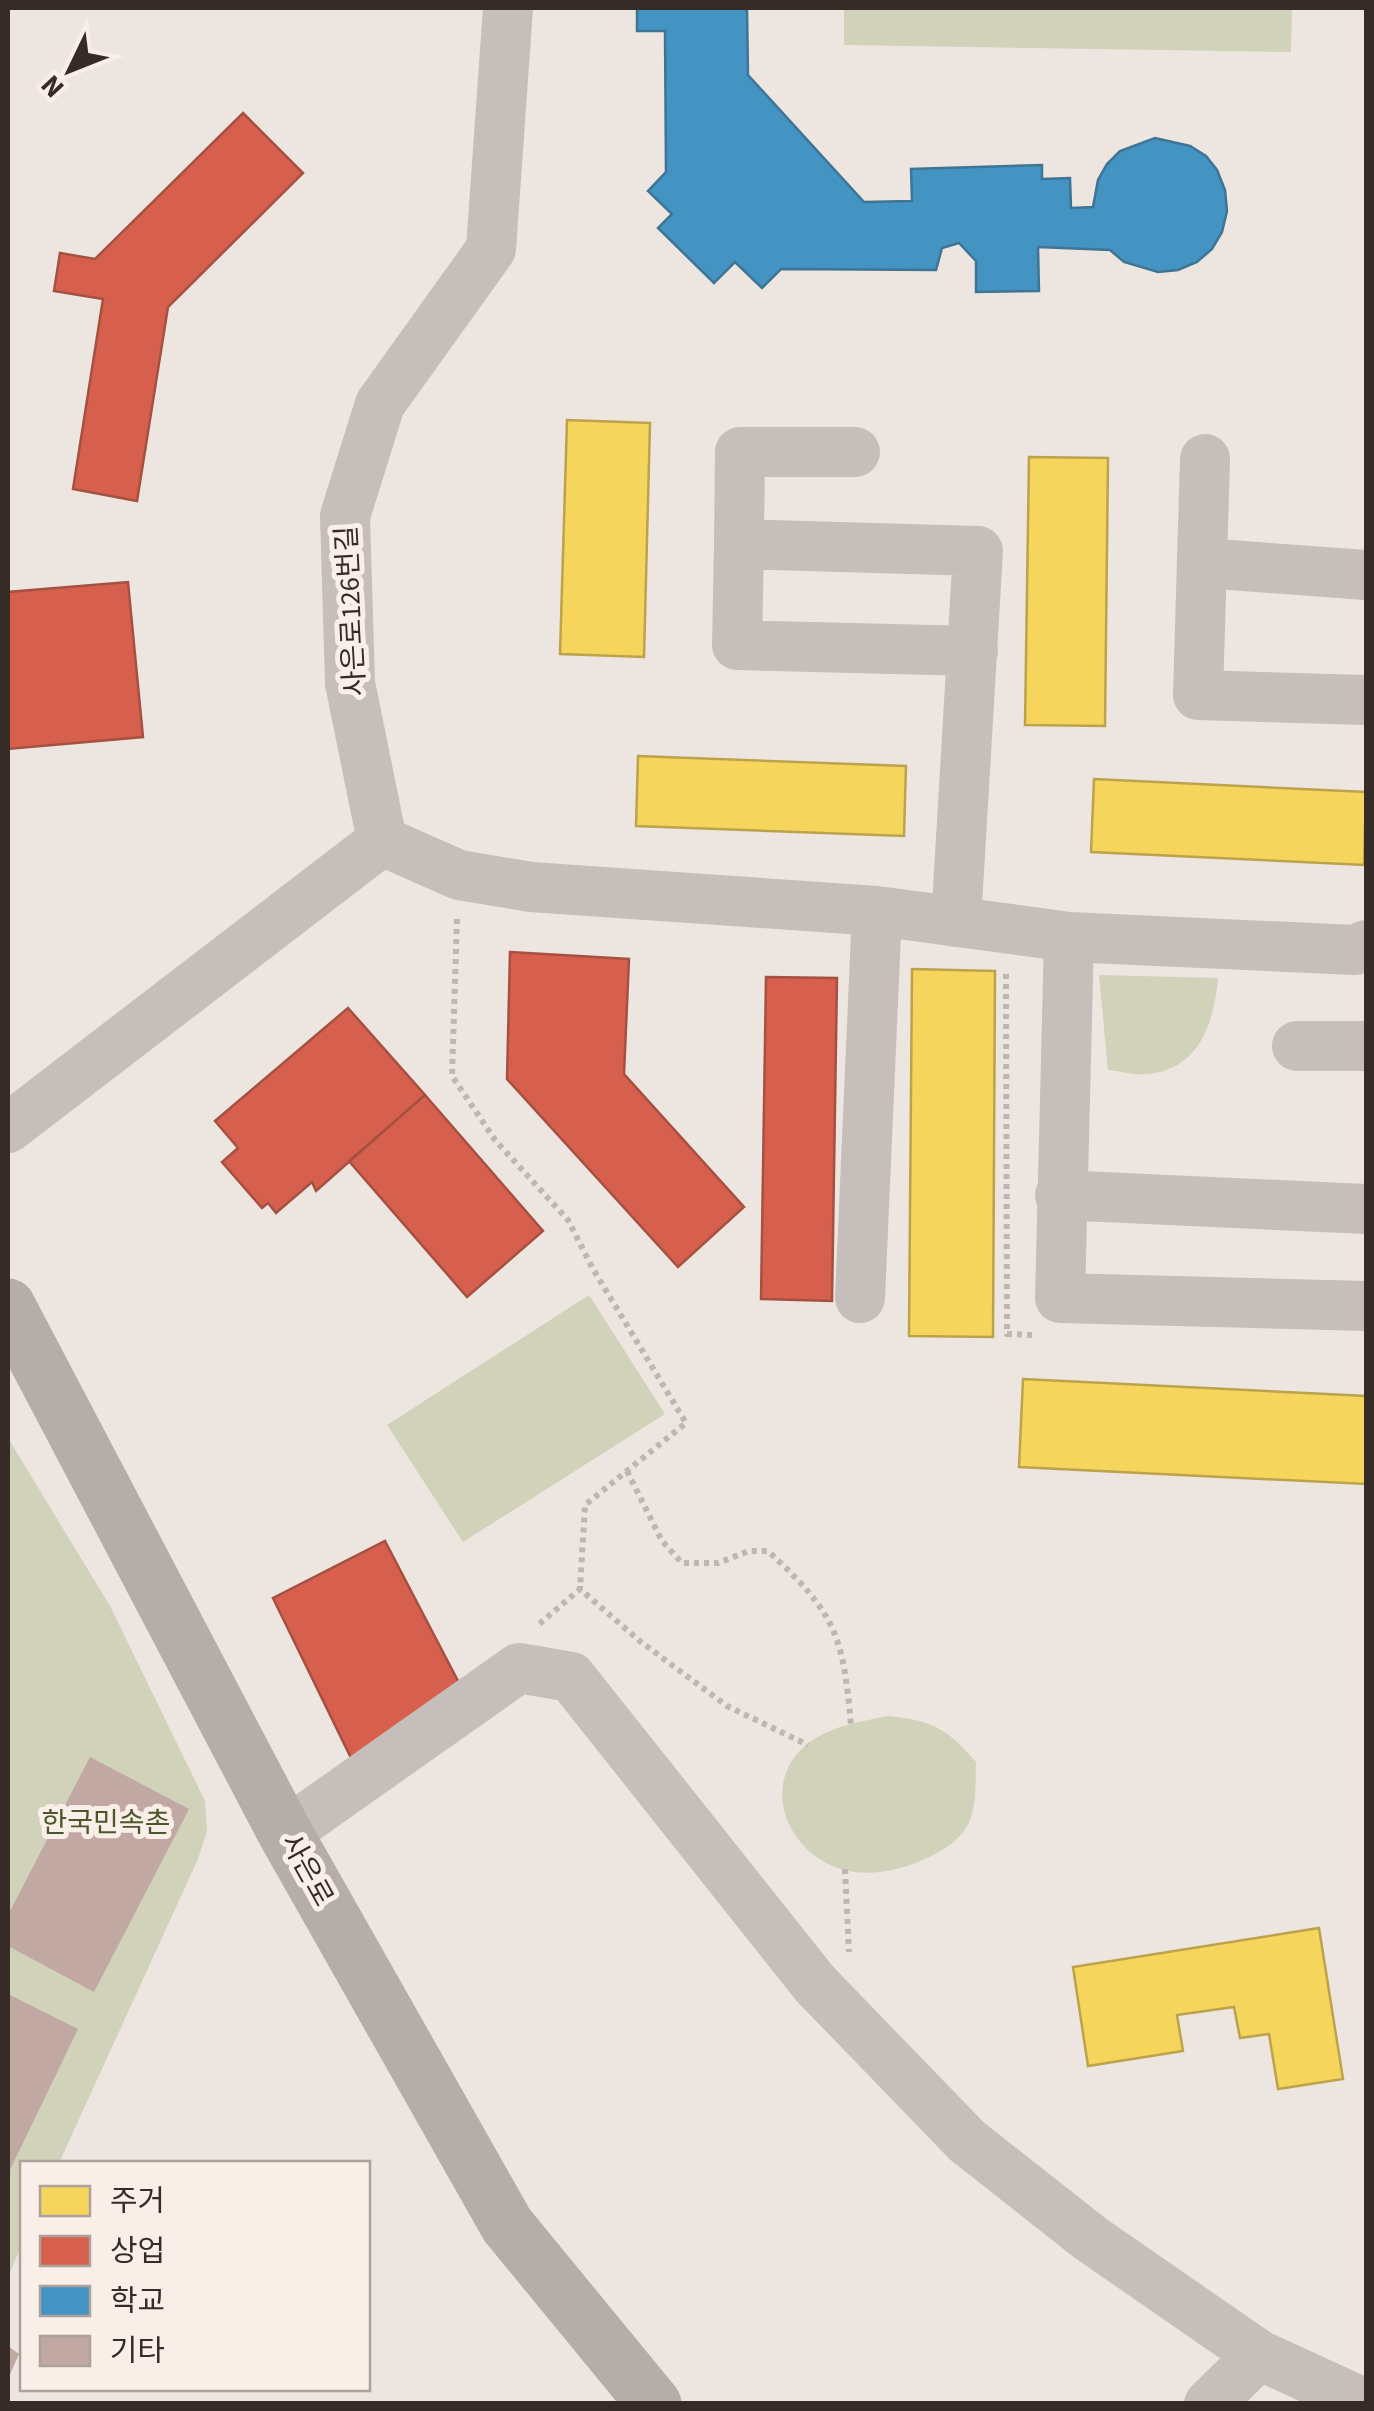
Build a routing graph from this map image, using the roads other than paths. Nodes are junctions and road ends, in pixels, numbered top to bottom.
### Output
1 (508, 8) edge
2 (855, 452) dead end
3 (1205, 459) dead end
4 (739, 544) junction
5 (1202, 563) junction
6 (1366, 575) edge
7 (974, 651) junction
8 (1366, 700) edge
9 (382, 840) junction
10 (877, 911) junction
11 (956, 922) junction
12 (1069, 936) junction
13 (1366, 945) edge
14 (1297, 1046) dead end
15 (1366, 1046) edge
16 (8, 1128) edge
17 (1060, 1195) junction
18 (1366, 1210) edge
19 (860, 1298) dead end
20 (8, 1306) edge
21 (1366, 1306) edge
22 (285, 1833) junction
23 (1260, 2355) junction
24 (654, 2404) edge
25 (1209, 2404) edge
26 (1366, 2404) edge

1 - 9 street, 사은로126번길
2 - 4 street
3 - 5 street
4 - 7 street
4 - 7 street
5 - 6 street
5 - 8 street
7 - 11 street
9 - 10 street
9 - 16 street
10 - 11 street
10 - 19 street
11 - 12 street
12 - 13 street
12 - 17 street
14 - 15 street
17 - 18 street
17 - 21 street
20 - 22 main road, 사은로
22 - 23 street
22 - 24 main road, 사은로
23 - 25 street
23 - 26 street

